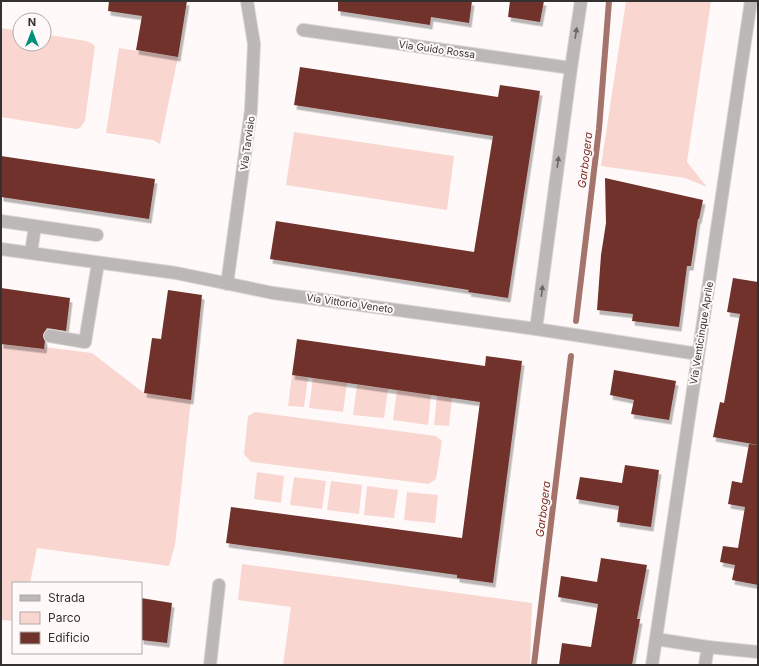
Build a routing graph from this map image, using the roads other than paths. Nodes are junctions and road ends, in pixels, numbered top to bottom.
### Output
1 (247, 1) edge
2 (581, 1) edge
3 (751, 1) edge
4 (303, 30) dead end
5 (571, 68) junction
6 (1, 221) edge
7 (35, 226) junction
8 (97, 235) dead end
9 (1, 249) edge
10 (31, 253) junction
11 (98, 263) junction
12 (227, 284) junction
13 (536, 329) junction
14 (50, 336) dead end
15 (698, 354) junction
16 (219, 585) dead end
17 (656, 639) junction
18 (708, 646) junction
19 (758, 652) edge
20 (210, 665) edge
21 (652, 665) edge
22 (705, 665) edge

1 - 12 street, Via Tarvisio
5 -> 2 street
3 - 15 street, Via Venticinque Aprile
4 - 5 street, Via Guido Rossa
13 -> 5 street
6 - 7 street
7 - 8 street
7 - 10 street
9 - 10 street, Via Vittorio Veneto
10 - 11 street, Via Vittorio Veneto
11 - 12 street, Via Vittorio Veneto
11 - 14 street
12 - 13 street, Via Vittorio Veneto
13 - 15 street, Via Vittorio Veneto
15 - 17 street, Via Venticinque Aprile
16 - 20 street
17 - 18 street
17 - 21 street, Via Venticinque Aprile
18 - 19 street
18 - 22 street

